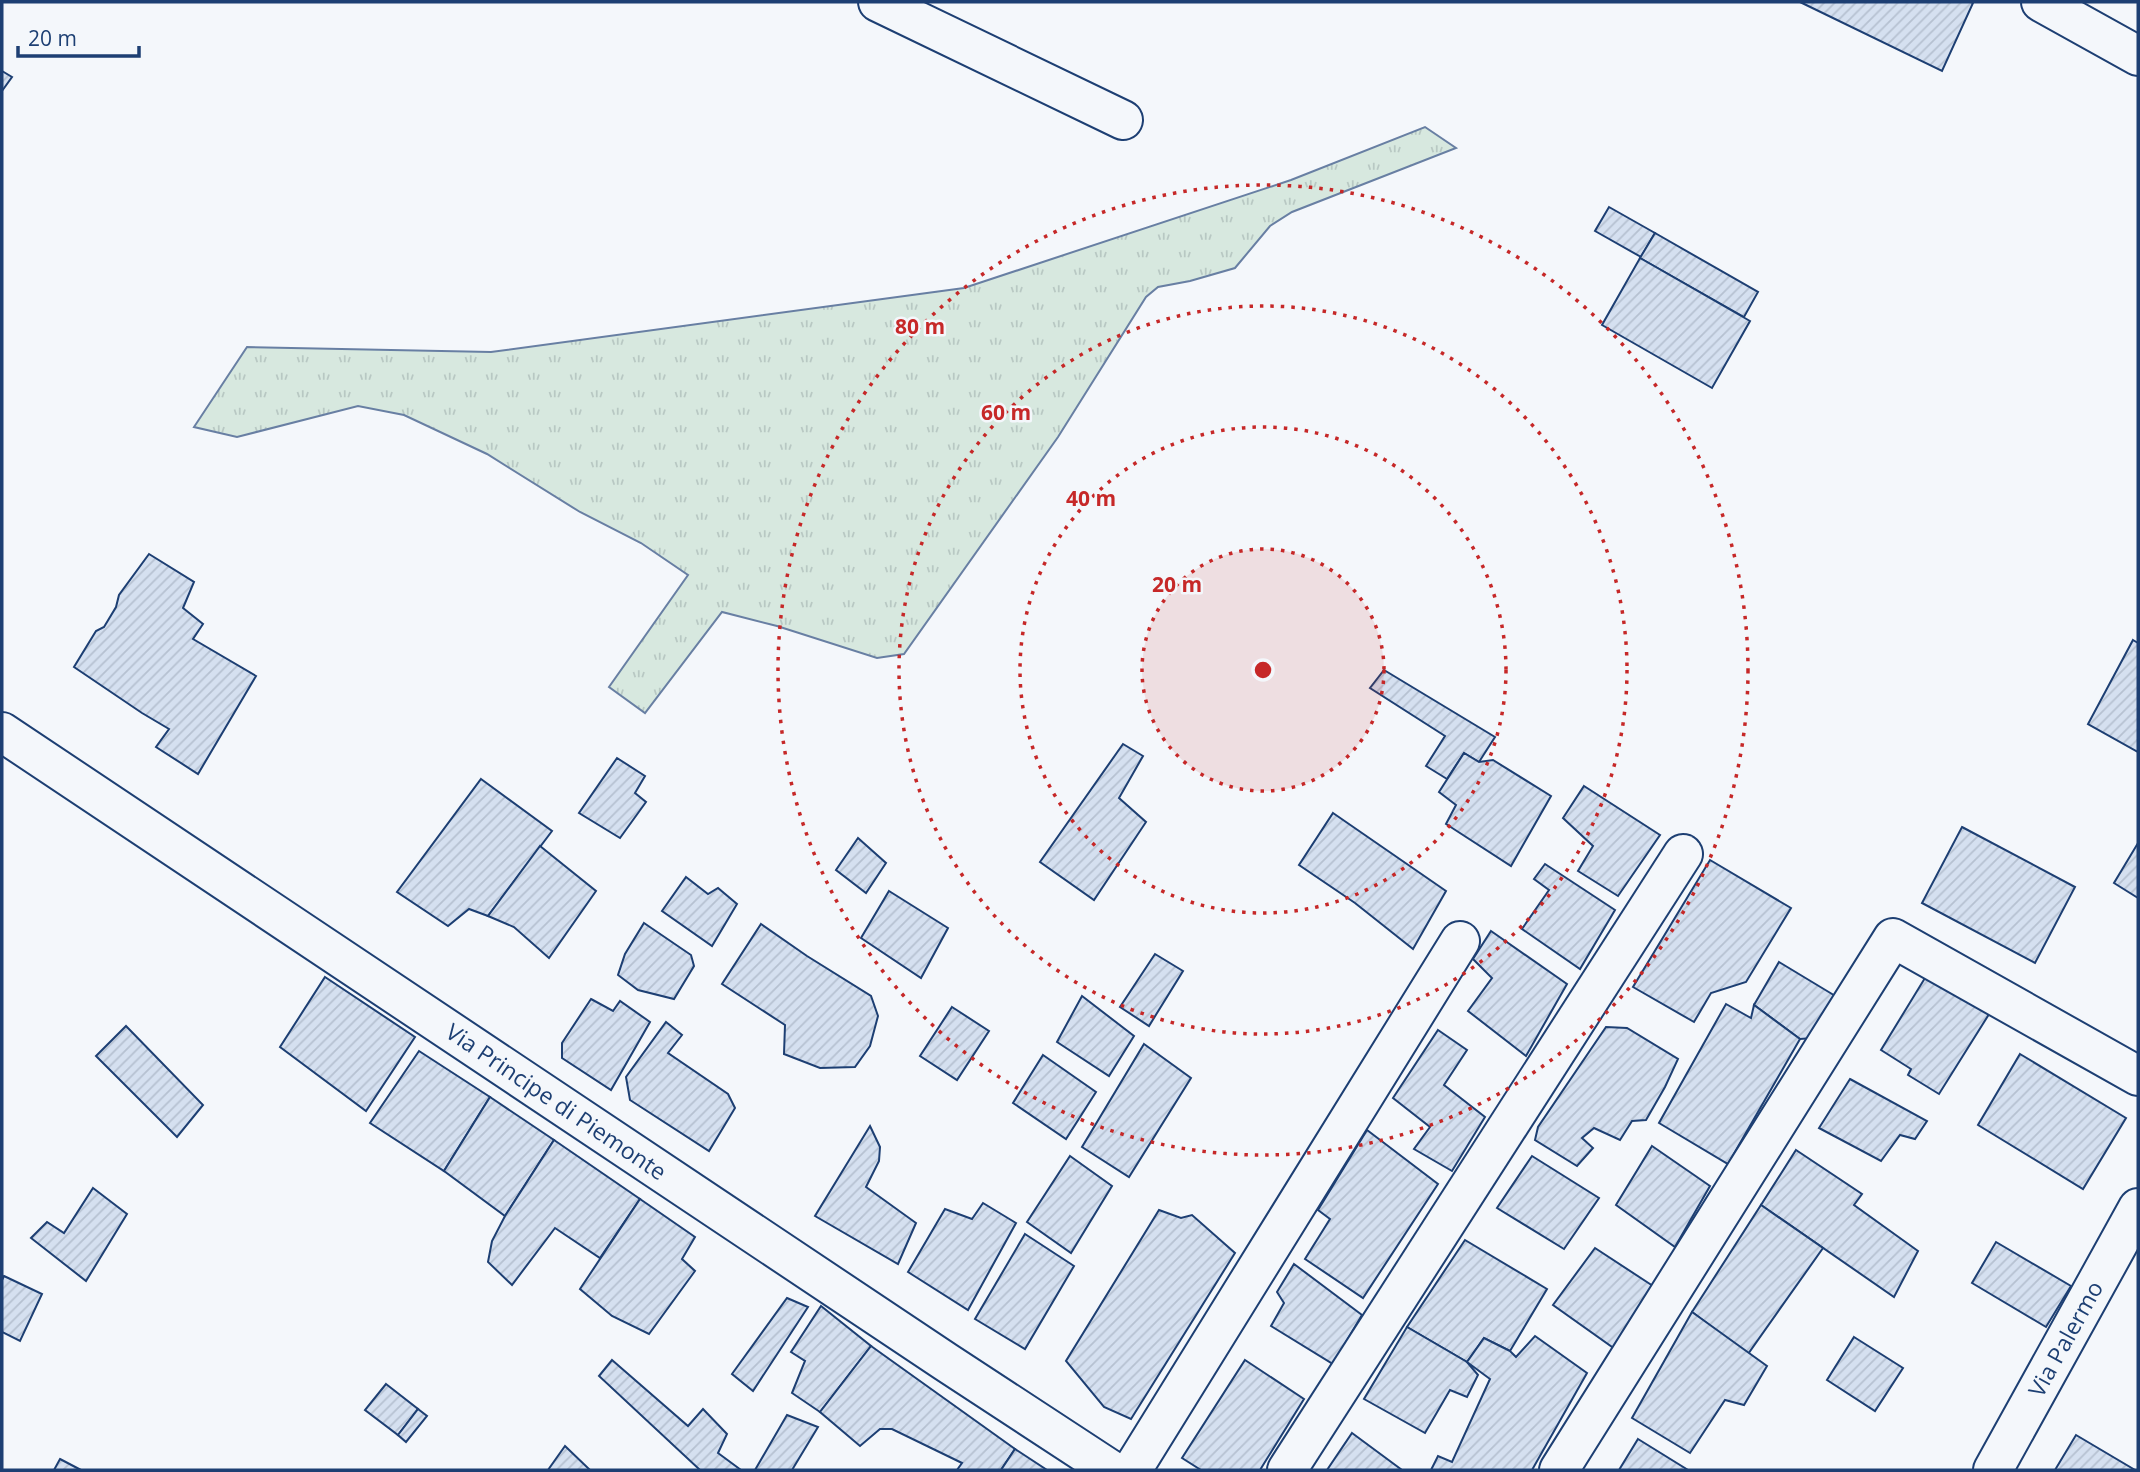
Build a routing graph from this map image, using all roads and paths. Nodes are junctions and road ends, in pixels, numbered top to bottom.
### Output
1 (878, 2) edge
2 (2041, 2) edge
3 (2138, 56) edge
4 (1123, 120) dead end
5 (2, 732) edge
6 (1683, 854) dead end
7 (1460, 941) dead end
8 (2138, 1076) edge
9 (2138, 1209) edge
10 (1111, 1470) edge
11 (1132, 1470) edge
12 (1287, 1470) edge
13 (1559, 1470) edge
14 (1993, 1470) edge

1 - 4 street
2 - 3 street
5 - 10 street, Via Principe di Piemonte
6 - 12 street
7 - 11 street
8 - 13 street
9 - 14 street, Via Palermo

